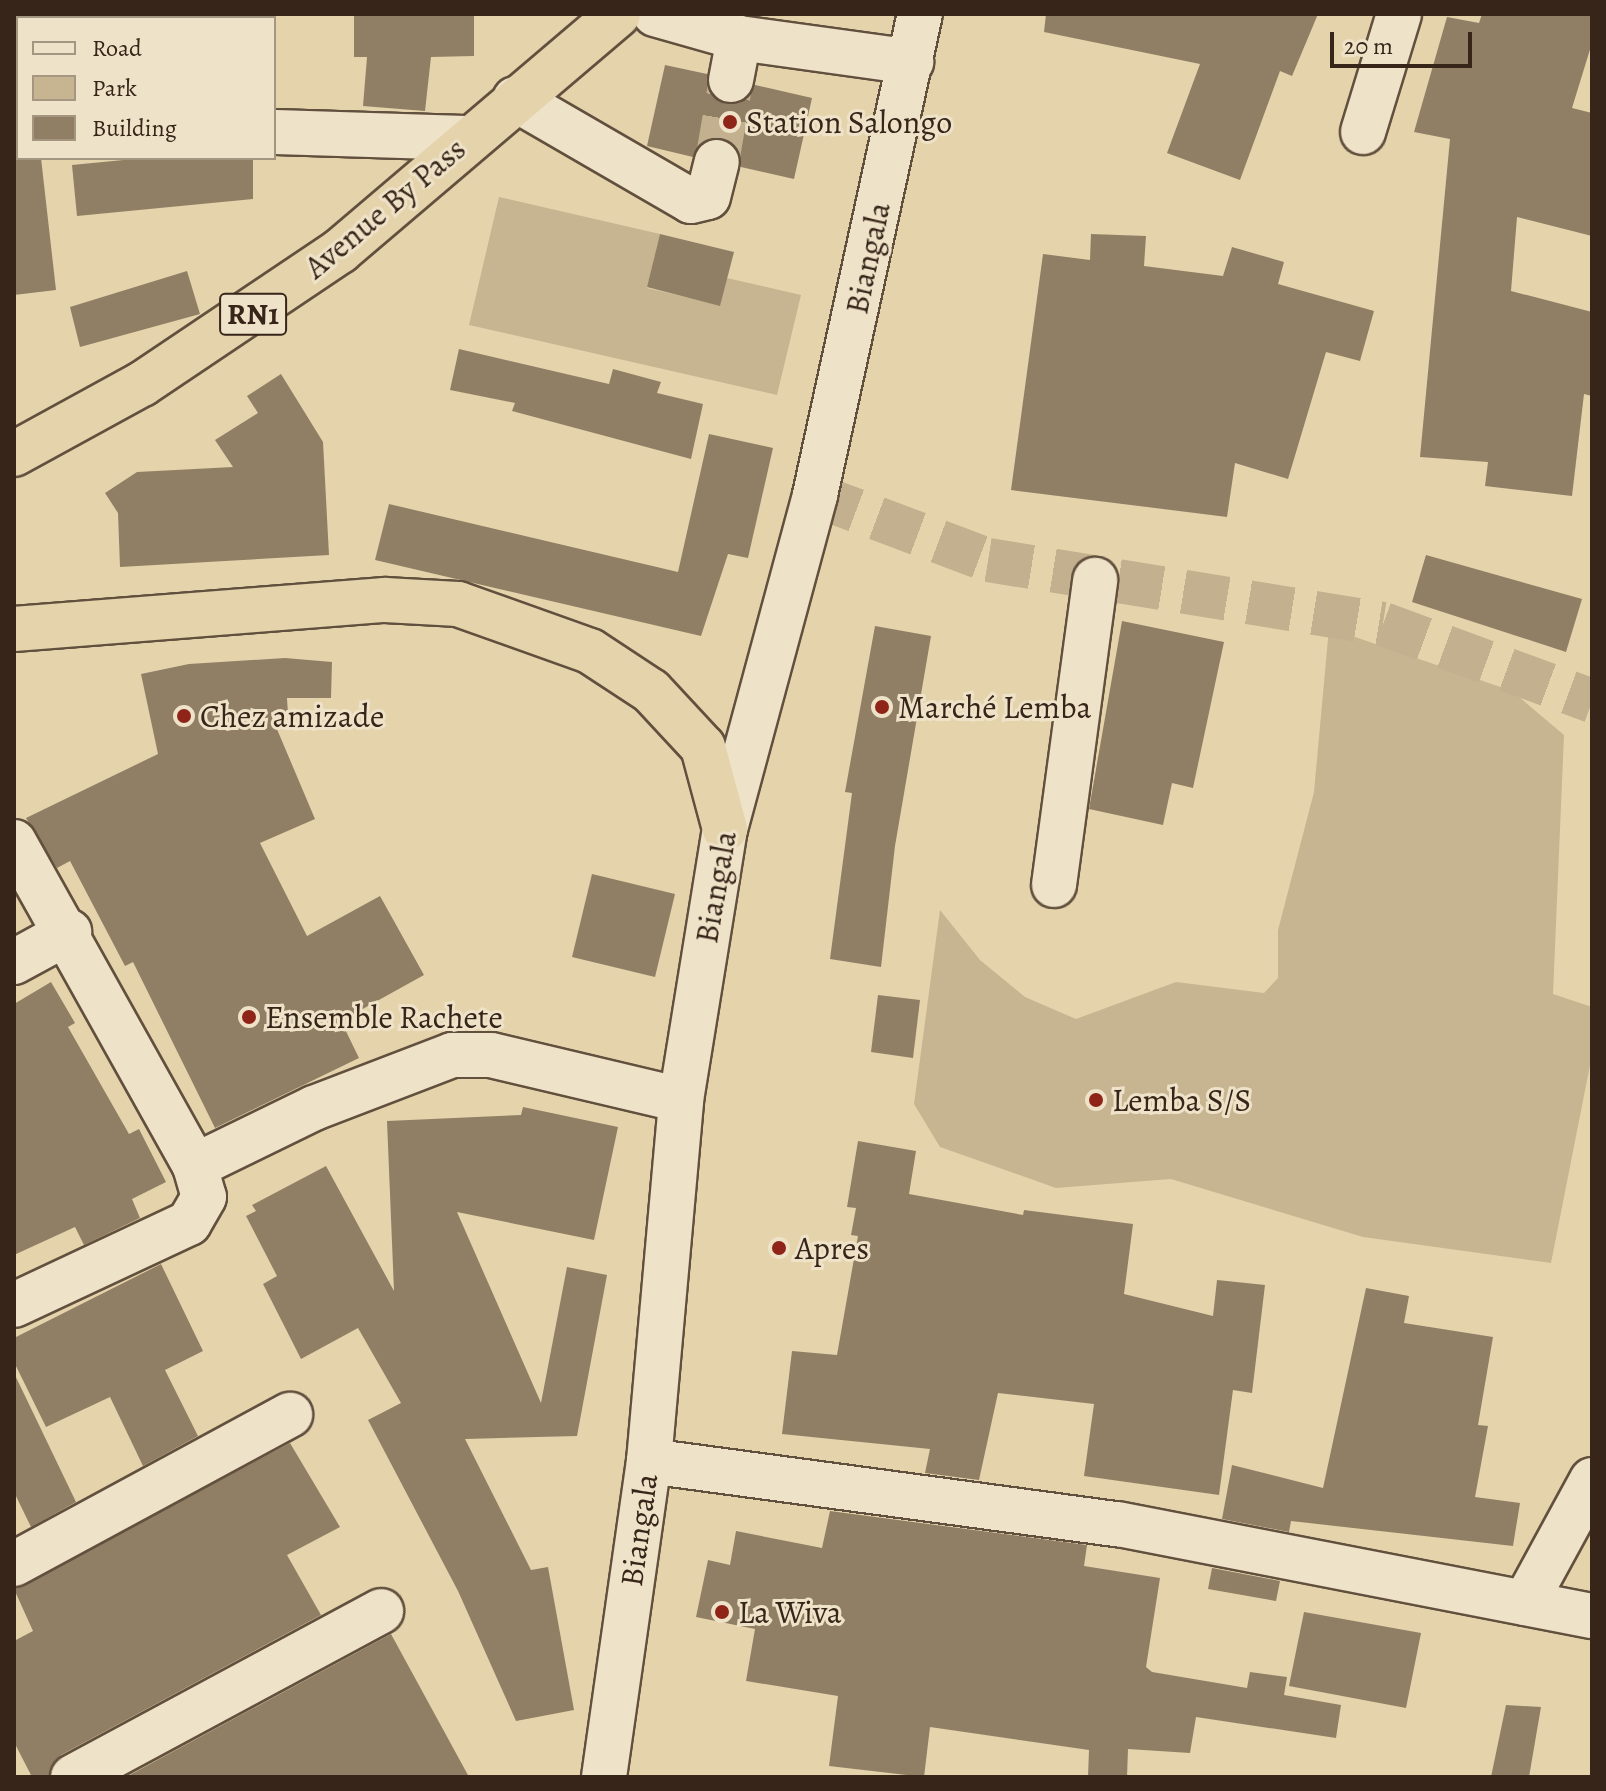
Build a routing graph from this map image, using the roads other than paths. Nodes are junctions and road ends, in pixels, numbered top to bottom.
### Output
1 (618, 14) edge
2 (655, 14) edge
3 (920, 14) edge
4 (1399, 14) edge
5 (739, 38) junction
6 (911, 62) junction
7 (731, 80) tunnel mouth
8 (515, 99) junction
9 (276, 132) edge
10 (1363, 132) dead end
11 (467, 138) junction
12 (717, 162) tunnel mouth
13 (14, 454) edge
14 (1095, 580) dead end
15 (14, 629) edge
16 (725, 829) junction
17 (14, 842) edge
18 (1054, 885) dead end
19 (69, 932) junction
20 (14, 962) edge
21 (681, 1100) junction
22 (195, 1166) junction
23 (14, 1305) edge
24 (290, 1415) dead end
25 (649, 1461) junction
26 (1592, 1480) edge
27 (14, 1564) edge
28 (1525, 1603) junction
29 (381, 1611) dead end
30 (1592, 1616) edge
31 (73, 1777) edge
32 (604, 1777) edge

1 - 8 highway, Avenue By Pass / RN1
2 - 5 street
3 - 6 street, Biangala
4 - 10 street
5 - 6 street
5 - 7 street
6 - 16 street, Biangala
8 - 11 highway, Avenue By Pass / RN1
8 - 12 street
9 - 11 street
11 - 13 highway, Avenue By Pass / RN1
14 - 18 street
15 - 16 highway
16 - 21 street, Biangala
17 - 19 street
19 - 20 street
19 - 22 street
21 - 22 street
21 - 25 street, Biangala
22 - 23 street
24 - 27 street
25 - 28 street
25 - 32 street, Biangala
26 - 28 street
28 - 30 street
29 - 31 street

